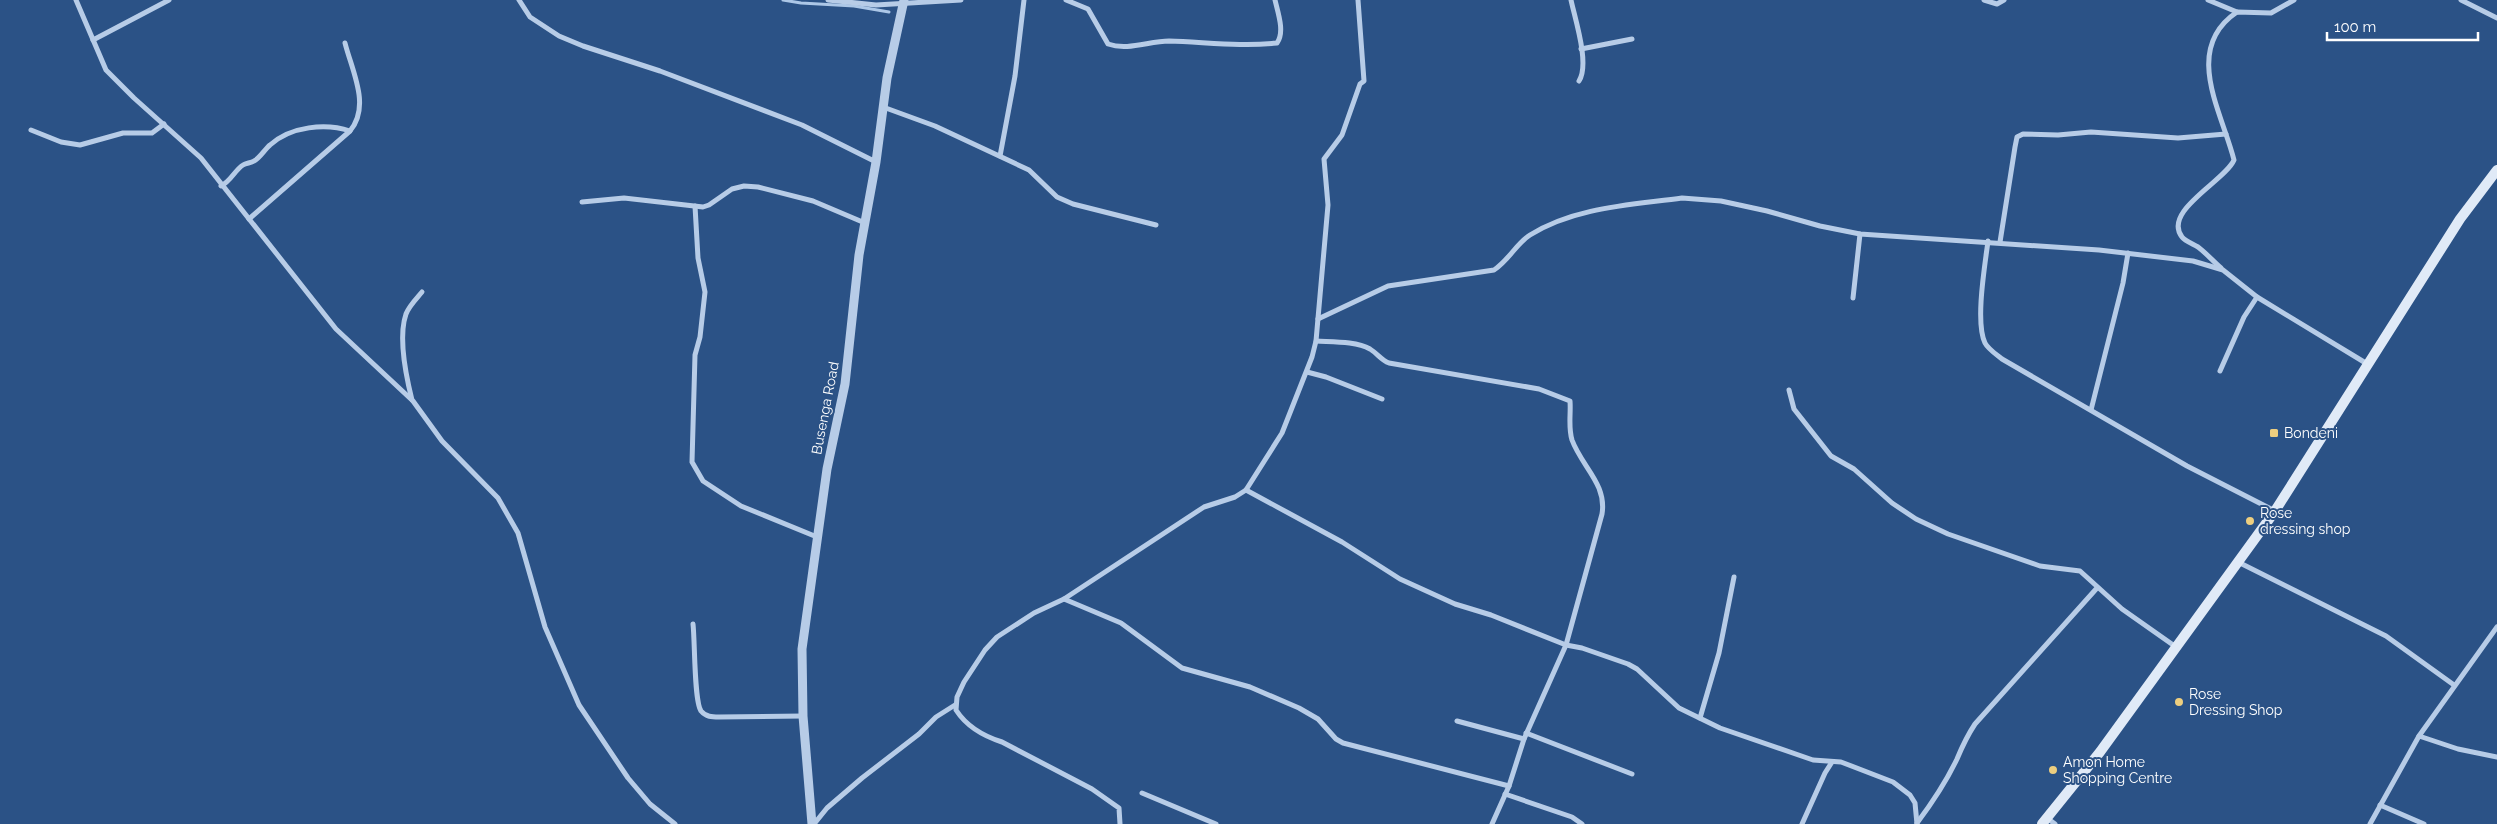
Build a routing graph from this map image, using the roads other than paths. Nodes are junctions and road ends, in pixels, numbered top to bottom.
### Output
1 (76, 0) edge
2 (169, 0) edge
3 (519, 0) edge
4 (828, 0) edge
5 (961, 0) edge
6 (1024, 0) edge
7 (1066, 0) edge
8 (1086, 0) edge
9 (1275, 0) edge
10 (1358, 0) edge
11 (1570, 0) edge
12 (1984, 0) edge
13 (2004, 0) edge
14 (2208, 0) edge
15 (2294, 0) edge
16 (2461, 0) edge
17 (904, 2) edge
18 (1083, 6) junction
19 (2237, 12) junction
20 (2497, 18) edge
21 (1632, 39) dead end
22 (93, 40) junction
23 (344, 43) dead end
24 (1581, 49) junction
25 (1579, 81) dead end
26 (883, 106) junction
27 (164, 124) junction
28 (31, 130) dead end
29 (350, 132) junction
30 (2226, 134) junction
31 (1000, 156) junction
32 (876, 162) junction
33 (2497, 170) edge
34 (221, 186) junction
35 (582, 202) dead end
36 (695, 206) junction
37 (249, 218) junction
38 (866, 223) junction
39 (1156, 224) dead end
40 (1860, 234) junction
41 (1988, 241) junction
42 (2000, 242) junction
43 (2128, 253) junction
44 (2223, 270) junction
45 (422, 292) dead end
46 (2258, 296) junction
47 (1853, 298) dead end
48 (1318, 319) junction
49 (1316, 340) junction
50 (2369, 365) junction
51 (2220, 370) dead end
52 (1307, 372) junction
53 (1789, 390) dead end
54 (1382, 399) dead end
55 (412, 401) junction
56 (2092, 410) junction
57 (1246, 490) junction
58 (2275, 511) junction
59 (817, 537) junction
60 (2237, 562) junction
61 (1734, 577) dead end
62 (2097, 588) junction
63 (1064, 599) junction
64 (693, 624) dead end
65 (2497, 627) edge
66 (1566, 645) junction
67 (2176, 647) junction
68 (2454, 685) junction
69 (955, 705) junction
70 (803, 716) junction
71 (1700, 718) junction
72 (1457, 722) dead end
73 (1525, 736) junction
74 (2419, 736) junction
75 (2497, 757) edge
76 (1832, 762) junction
77 (1632, 774) dead end
78 (1509, 786) junction
79 (1142, 793) dead end
80 (1505, 794) junction
81 (2380, 805) junction
82 (2048, 822) edge
83 (675, 824) edge
84 (813, 824) edge
85 (1120, 824) edge
86 (1216, 824) edge
87 (1492, 824) edge
88 (1582, 824) edge
89 (1802, 824) edge
90 (1917, 824) edge
91 (2370, 824) edge
92 (2424, 824) edge

1 - 22 street
2 - 22 street
3 - 32 street
4 - 17 street
5 - 17 street
6 - 31 street
7 - 18 street
8 - 18 street
9 - 18 street
10 - 48 street
11 - 24 street
12 - 13 street
14 - 19 street
15 - 19 street
16 - 20 street
17 - 26 street, Busenga Road
19 - 30 street
21 - 24 street
22 - 27 street
23 - 29 street
24 - 25 street
26 - 31 street
26 - 32 street, Busenga Road
27 - 28 street
27 - 34 street
29 - 34 street
29 - 37 street
30 - 42 street
30 - 44 street
31 - 39 street
32 - 38 street, Busenga Road
33 - 50 main road
34 - 37 street
35 - 36 street
36 - 38 street
36 - 59 street
37 - 55 street
38 - 59 street, Busenga Road
40 - 41 street
40 - 47 street
40 - 48 street
41 - 42 street
41 - 56 street
42 - 43 street
43 - 44 street
43 - 56 street
44 - 46 street
45 - 55 street
46 - 50 street
46 - 51 street
48 - 49 street
49 - 52 street
49 - 66 street
50 - 58 main road
52 - 54 street
52 - 57 street
53 - 62 street
55 - 83 street
56 - 58 street
57 - 63 street
57 - 66 street
58 - 60 main road
59 - 70 street, Busenga Road
60 - 67 main road
60 - 68 street
61 - 71 street
62 - 67 street
62 - 90 street
63 - 69 street
63 - 78 street
64 - 70 street
65 - 68 street
66 - 71 street
66 - 73 street
67 - 82 main road
68 - 74 street
69 - 84 street
69 - 85 street
70 - 84 street, Busenga Road
71 - 76 street
72 - 73 street
73 - 77 street
73 - 78 street
74 - 75 street
74 - 81 street
76 - 89 street
76 - 90 street
78 - 80 street
79 - 86 street
80 - 87 street
80 - 88 street
81 - 91 street
81 - 92 street

